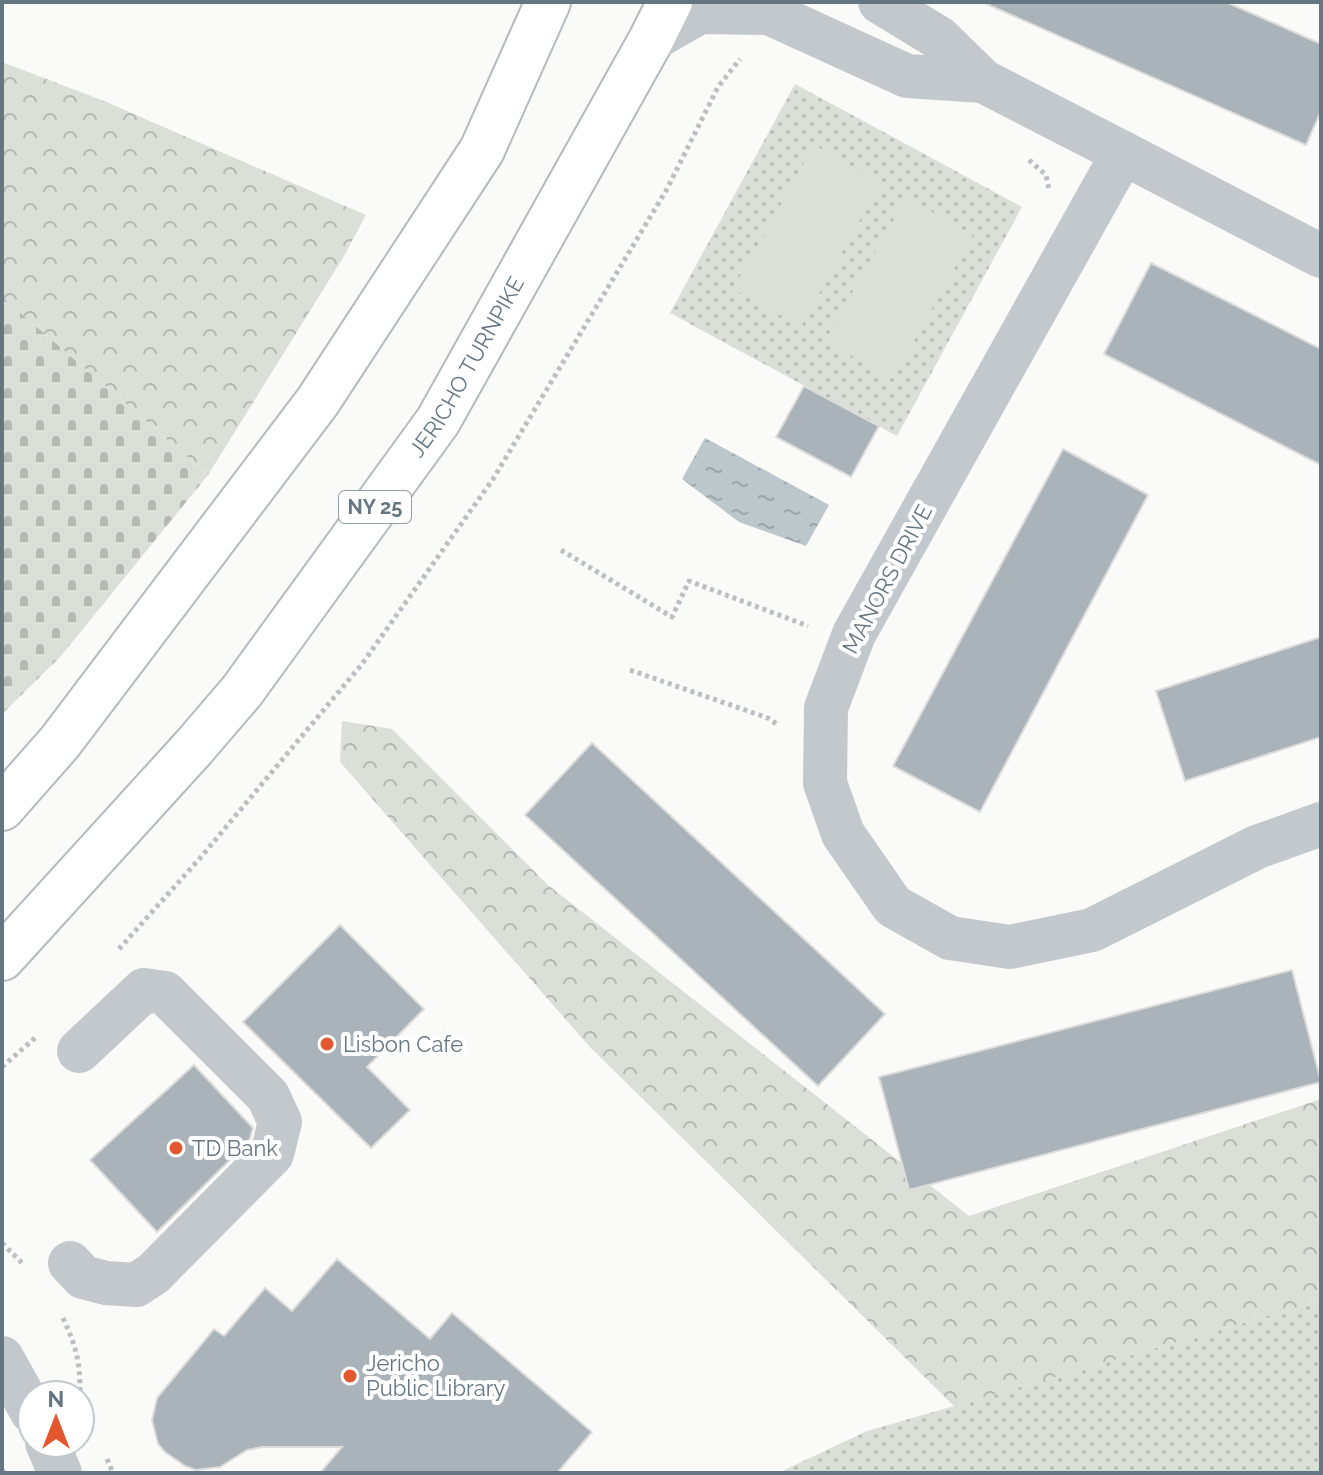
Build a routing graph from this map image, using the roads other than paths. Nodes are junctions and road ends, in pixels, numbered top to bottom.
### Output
1 (548, 2) edge
2 (880, 2) edge
3 (661, 21) edge
4 (983, 81) junction
5 (1123, 153) junction
6 (1321, 256) edge
7 (2, 808) edge
8 (1321, 824) edge
9 (2, 958) edge
10 (60, 1041) road end
11 (70, 1263) dead end
12 (2, 1358) edge
13 (16, 1383) edge

1 - 7 main road
2 - 4 street
3 - 4 street
3 - 9 main road, JERICHO TURNPIKE / NY 25
4 - 5 street
5 - 6 street
5 - 8 street, MANORS DRIVE
10 - 11 street
12 - 13 street

